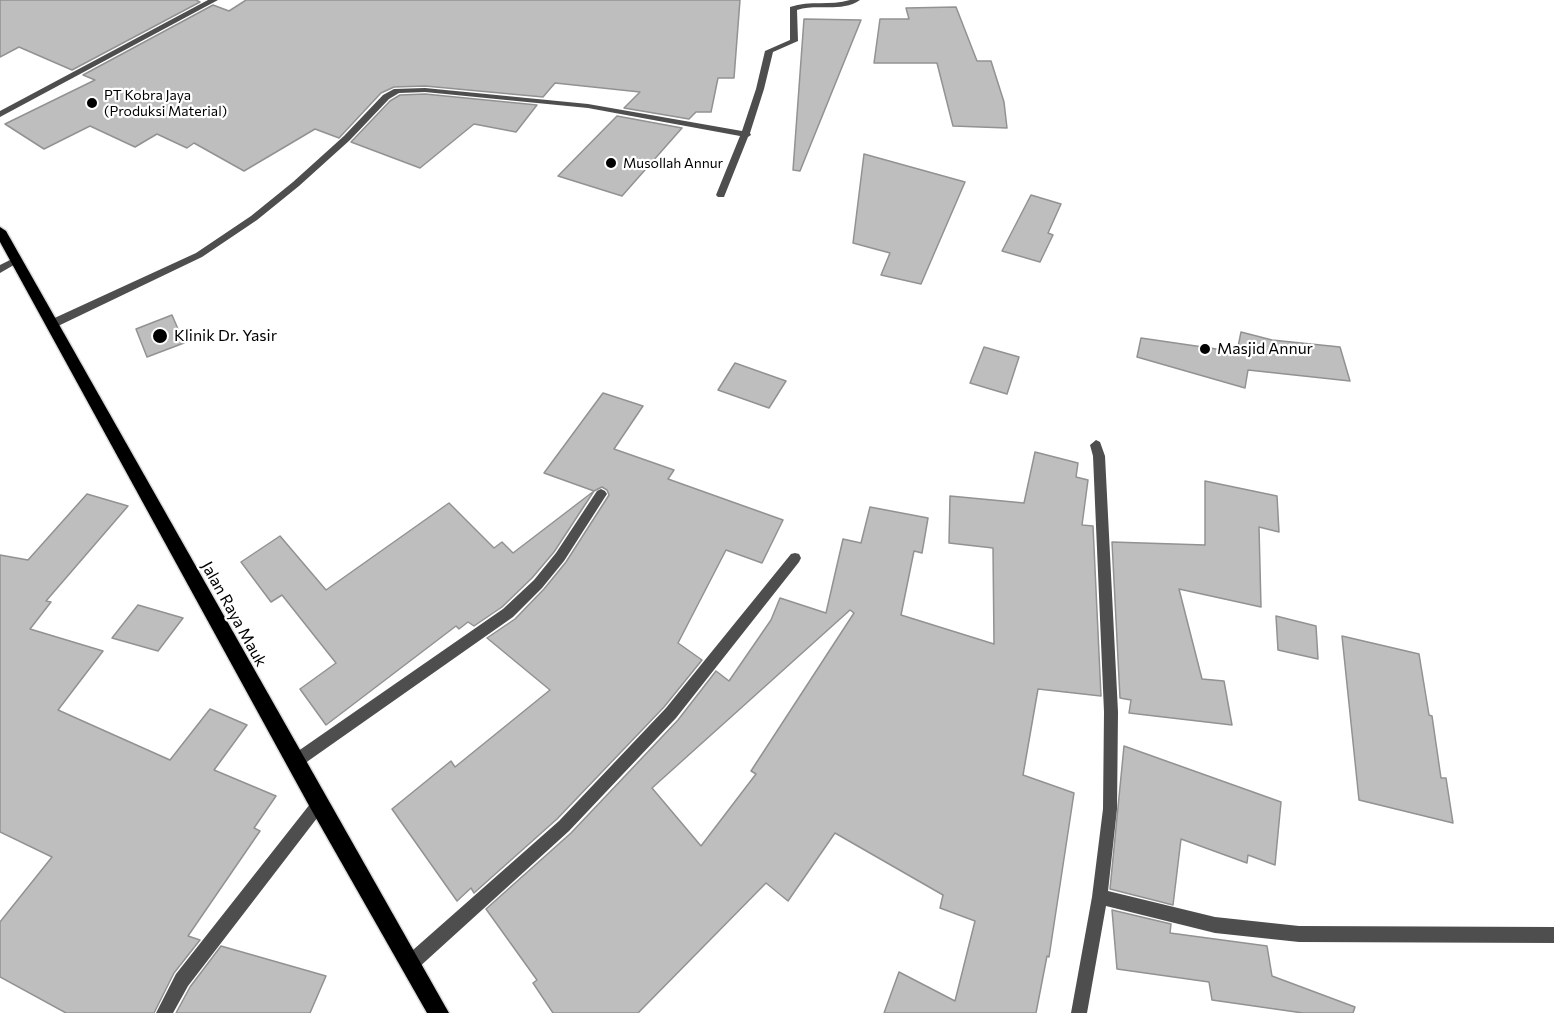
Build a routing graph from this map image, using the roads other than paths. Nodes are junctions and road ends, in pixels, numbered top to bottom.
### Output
1 (214, 0) edge
2 (856, 0) edge
3 (0, 114) edge
4 (747, 135) junction
5 (721, 195) dead end
6 (0, 231) edge
7 (16, 260) junction
8 (0, 270) edge
9 (52, 324) junction
10 (1096, 445) dead end
11 (601, 494) dead end
12 (795, 558) dead end
13 (296, 761) junction
14 (319, 804) junction
15 (1100, 897) junction
16 (1554, 935) edge
17 (411, 963) junction
18 (164, 1013) edge
19 (439, 1013) edge
20 (1079, 1013) edge

1 - 3 street
2 - 4 street
4 - 5 street
4 - 9 street
6 - 7 main road, Jalan Raya Mauk
7 - 8 street
7 - 9 main road, Jalan Raya Mauk
9 - 13 main road, Jalan Raya Mauk
10 - 15 street
11 - 13 street
12 - 17 street
13 - 14 main road, Jalan Raya Mauk
14 - 17 main road, Jalan Raya Mauk
14 - 18 street
15 - 16 street
15 - 20 street
17 - 19 main road, Jalan Raya Mauk

